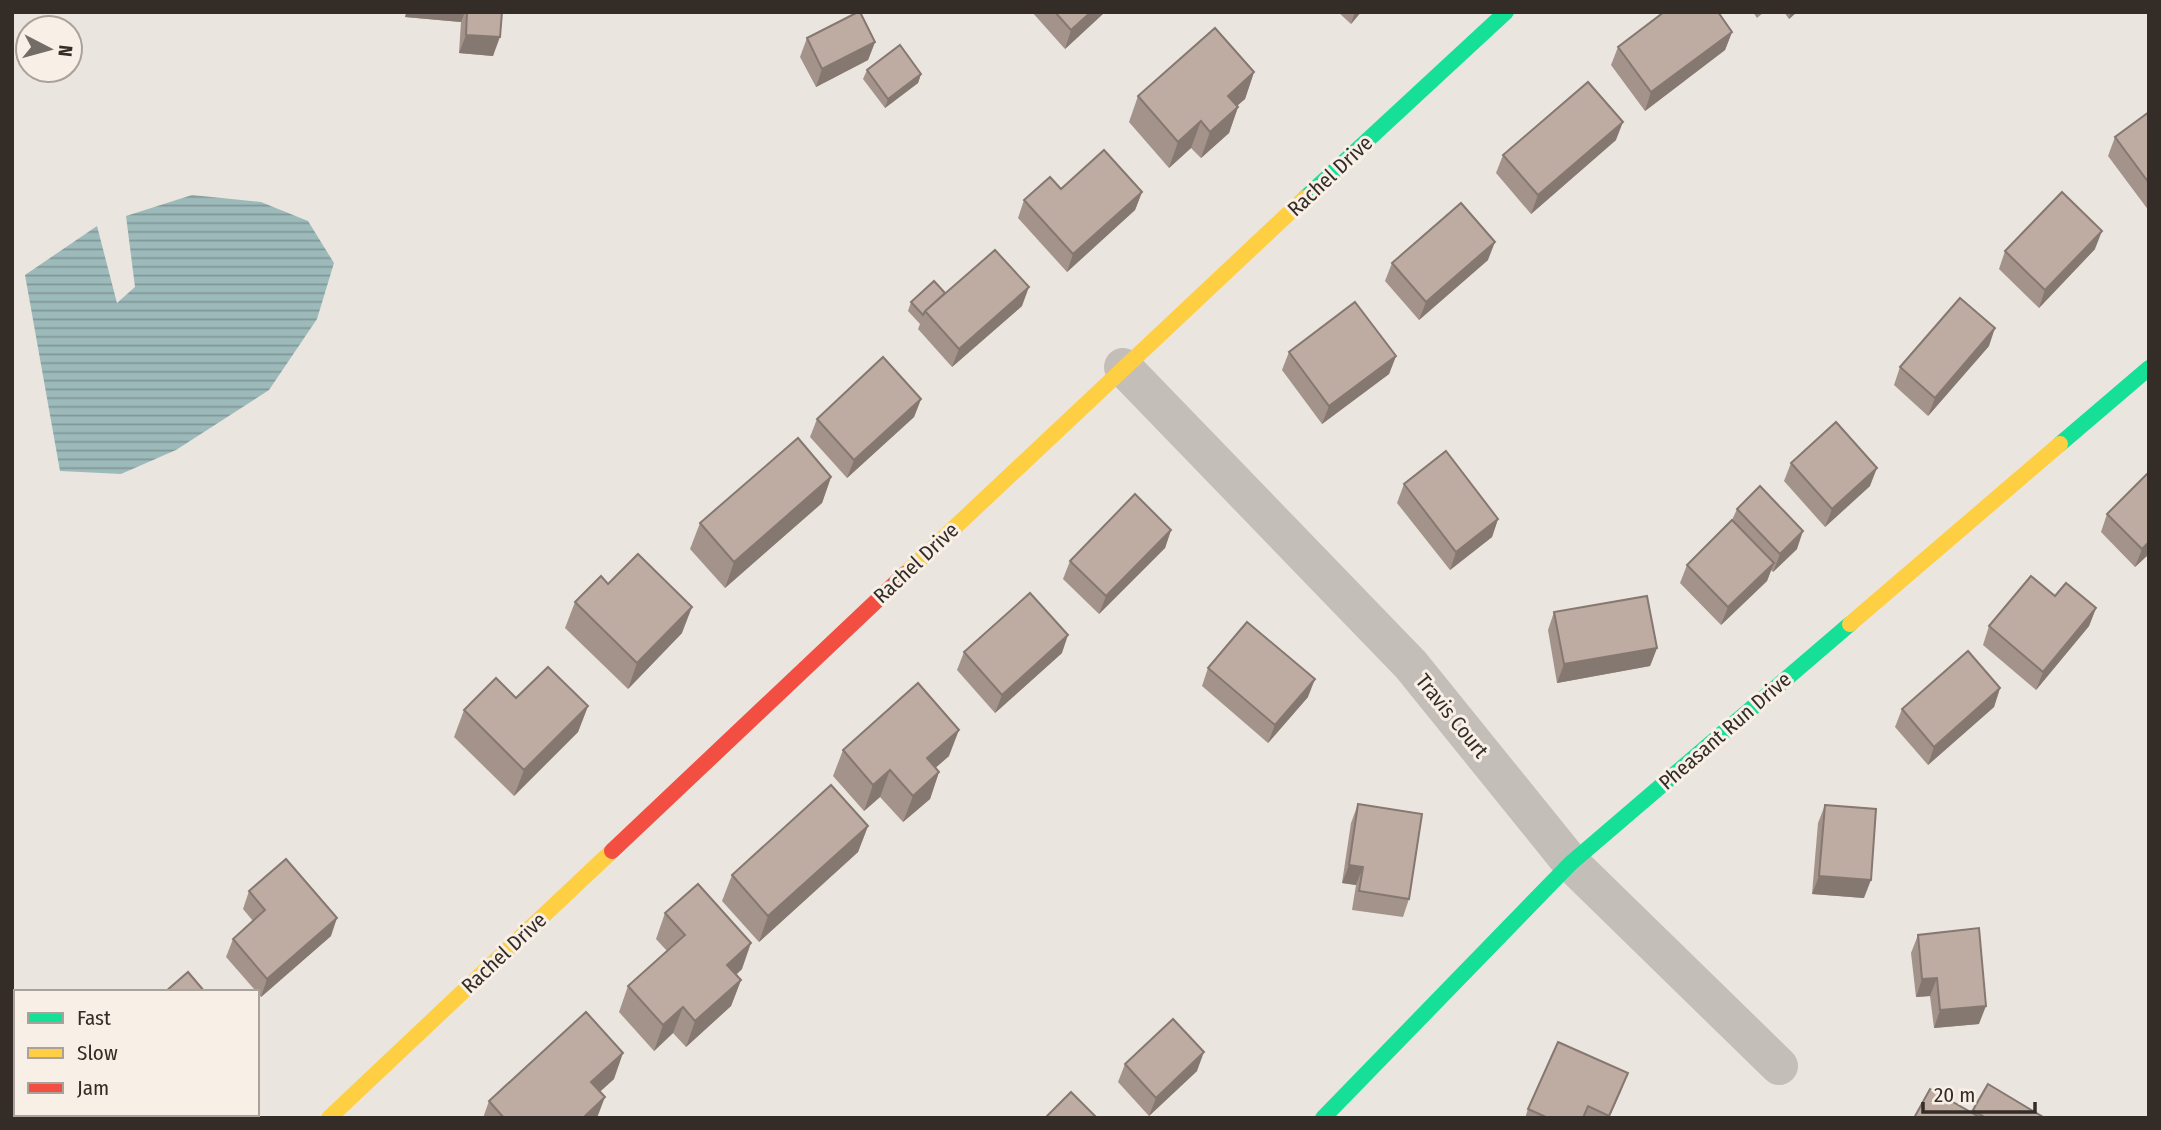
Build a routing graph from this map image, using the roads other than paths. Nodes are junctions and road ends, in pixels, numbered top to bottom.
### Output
1 (1506, 12) edge
2 (1123, 367) junction
3 (2149, 368) edge
4 (1570, 863) junction
5 (1779, 1066) dead end
6 (329, 1118) edge
7 (1324, 1118) edge

1 - 2 street, Rachel Drive
2 - 4 street, Travis Court
2 - 6 street, Rachel Drive
3 - 4 street, Pheasant Run Drive
4 - 5 street, Travis Court
4 - 7 street, Pheasant Run Drive

